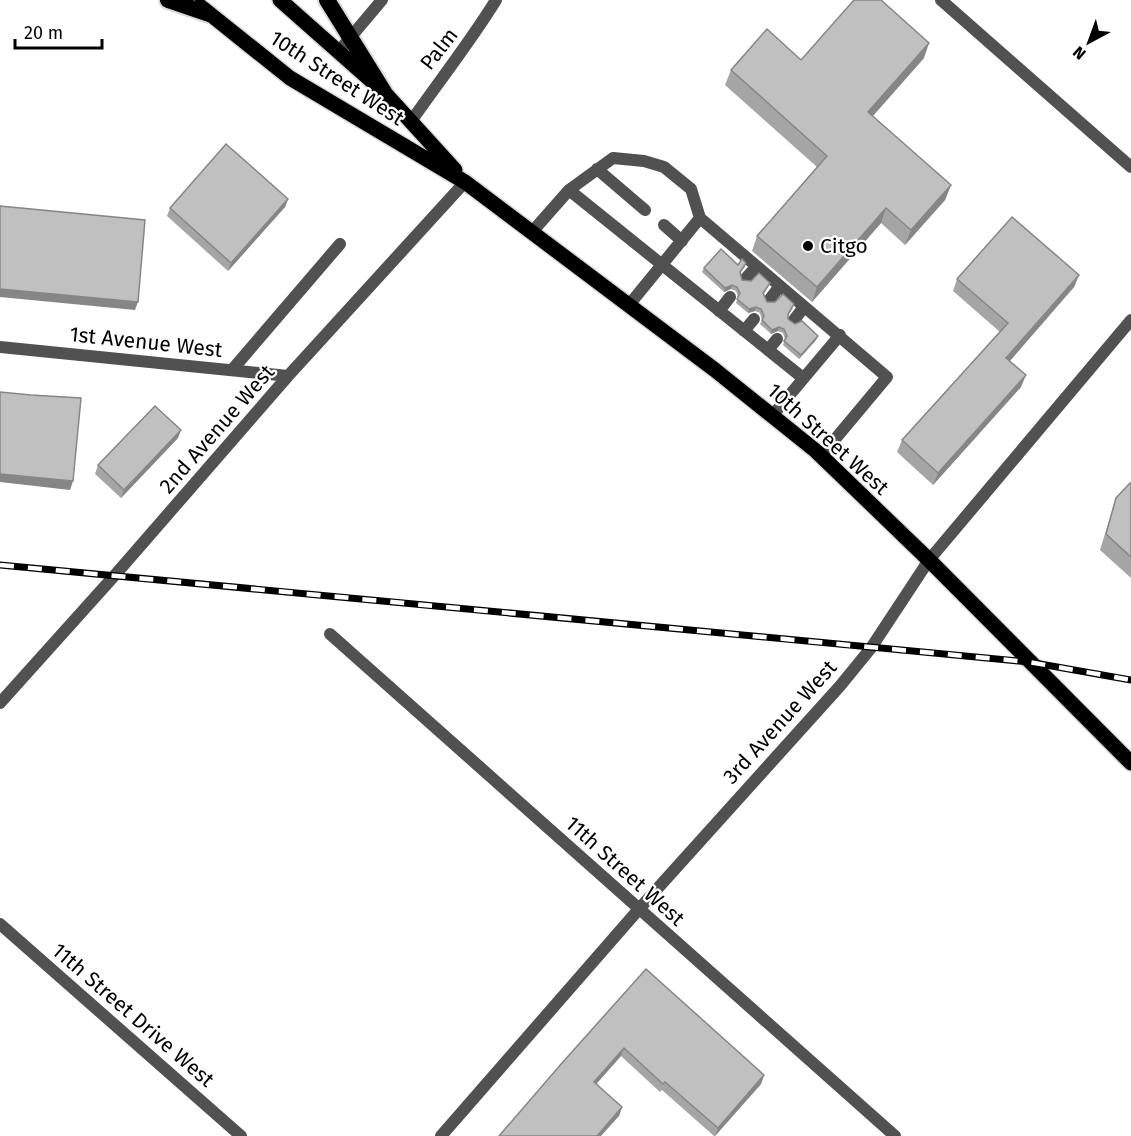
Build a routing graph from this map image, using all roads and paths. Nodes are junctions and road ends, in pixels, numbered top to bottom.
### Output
1 (168, 0) edge
2 (193, 0) edge
3 (280, 0) edge
4 (327, 0) edge
5 (382, 0) edge
6 (496, 0) edge
7 (941, 0) edge
8 (209, 14) junction
9 (349, 38) junction
10 (339, 51) junction
11 (384, 92) junction
12 (411, 120) junction
13 (1131, 167) edge
14 (597, 169) junction
15 (465, 182) junction
16 (569, 190) junction
17 (645, 210) dead end
18 (700, 218) junction
19 (663, 225) dead end
20 (532, 232) junction
21 (682, 241) junction
22 (340, 244) dead end
23 (662, 265) junction
24 (756, 267) junction
25 (746, 278) edge
26 (779, 287) junction
27 (730, 297) dead end
28 (770, 299) edge
29 (629, 305) junction
30 (804, 307) junction
31 (719, 311) junction
32 (754, 319) dead end
33 (794, 320) edge
34 (1131, 320) edge
35 (744, 331) junction
36 (840, 335) junction
37 (777, 339) dead end
38 (0, 347) edge
39 (768, 350) junction
40 (232, 370) junction
41 (288, 376) junction
42 (803, 378) junction
43 (772, 416) junction
44 (821, 456) junction
45 (929, 560) junction
46 (330, 634) dead end
47 (0, 704) edge
48 (1131, 763) edge
49 (639, 909) junction
50 (0, 924) edge
51 (241, 1136) edge
52 (441, 1136) edge
53 (895, 1136) edge

1 - 8 highway
2 - 8 main road, 10th Street West
3 - 10 main road, 10th Street West
4 - 9 highway
5 - 9 street
6 - 12 street, Palm
7 - 13 street
8 - 15 main road, 10th Street West
9 - 10 street
9 - 11 highway
10 - 11 main road, 10th Street West
11 - 12 main road, 10th Street West
12 - 15 main road, 10th Street West
14 - 16 street
14 - 17 street
14 - 18 street
15 - 20 main road, 10th Street West
15 - 41 street, 2nd Avenue West
16 - 20 street
16 - 23 street
18 - 21 street
18 - 24 street
19 - 21 street
20 - 29 main road, 10th Street West
21 - 23 street
22 - 40 street
23 - 29 street
23 - 31 street
24 - 25 street
24 - 26 street
26 - 28 street
26 - 30 street
27 - 31 street
29 - 43 main road, 10th Street West
30 - 33 street
30 - 36 street
31 - 35 street
32 - 35 street
34 - 45 street, 3rd Avenue West
35 - 39 street
36 - 42 street
36 - 44 street
37 - 39 street
38 - 40 street, 1st Avenue West
39 - 42 street
40 - 41 street, 1st Avenue West
41 - 47 street, 2nd Avenue West
42 - 43 street
43 - 44 main road, 10th Street West
44 - 45 main road, 10th Street West
45 - 48 main road, 10th Street West
45 - 49 street, 3rd Avenue West
46 - 49 street, 11th Street West
49 - 52 street, 3rd Avenue West
49 - 53 street, 11th Street West
50 - 51 street, 11th Street Drive West

